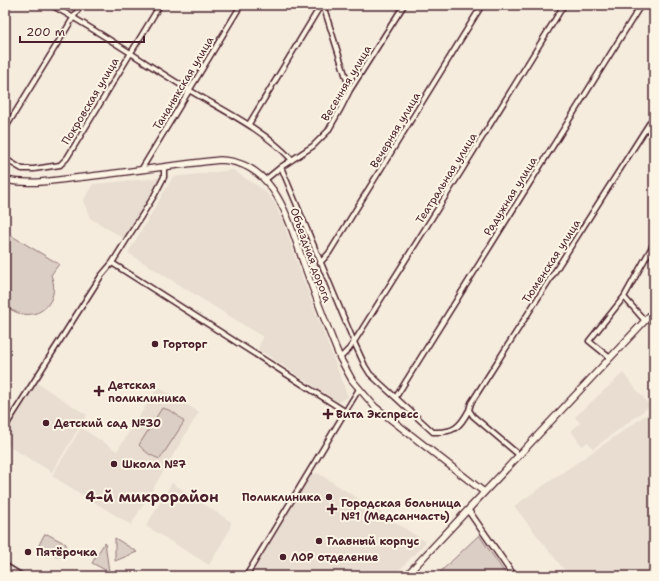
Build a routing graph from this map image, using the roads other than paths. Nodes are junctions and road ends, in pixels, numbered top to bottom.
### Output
1 (51, 5) edge
2 (81, 5) edge
3 (160, 5) edge
4 (241, 5) edge
5 (322, 5) edge
6 (404, 5) edge
7 (482, 5) edge
8 (564, 5) edge
9 (641, 5) edge
10 (73, 17) junction
11 (130, 52) junction
12 (189, 90) junction
13 (350, 90) junction
14 (654, 116) edge
15 (248, 124) junction
16 (5, 129) edge
17 (5, 159) edge
18 (292, 160) junction
19 (164, 167) junction
20 (281, 167) junction
21 (140, 170) junction
22 (5, 180) edge
23 (265, 180) junction
24 (654, 242) edge
25 (112, 263) junction
26 (320, 263) junction
27 (624, 297) junction
28 (654, 311) edge
29 (645, 321) junction
30 (354, 342) junction
31 (340, 358) junction
32 (610, 358) junction
33 (359, 389) junction
34 (396, 397) junction
35 (470, 410) junction
36 (346, 412) junction
37 (5, 427) edge
38 (520, 455) junction
39 (484, 492) junction
40 (468, 510) junction
41 (5, 566) edge
42 (21, 576) edge
43 (246, 576) edge
44 (406, 576) edge
45 (514, 576) edge

1 - 10 street
2 - 10 street
3 - 11 street, Покровская улица
4 - 12 street, Тананыкская улица
5 - 13 street
5 - 15 street
6 - 13 street, Весенняя улица
7 - 26 street, Вечерняя улица
8 - 30 street, Театральная улица
9 - 34 street, Радужная улица
10 - 11 street
10 - 16 street
11 - 12 street
11 - 17 street, Покровская улица
12 - 15 street
12 - 21 street, Тананыкская улица
13 - 18 street, Весенняя улица
14 - 35 street, Тюменская улица
15 - 18 street
18 - 20 street, Весенняя улица
19 - 21 main road, Объездная дорога
19 - 23 main road, Объездная дорога
19 - 25 street
20 - 23 street, Весенняя улица
20 - 26 street
21 - 22 main road, Объездная дорога
23 - 31 main road, Объездная дорога
24 - 27 street
25 - 36 street
25 - 37 street
26 - 30 street
27 - 29 street
27 - 32 street
28 - 29 main road
29 - 32 main road
30 - 31 street, Театральная улица
30 - 34 street
31 - 33 main road, Объездная дорога
32 - 38 main road
33 - 36 street
33 - 39 main road, Объездная дорога
34 - 35 street, Тюменская улица
35 - 38 street
36 - 43 street
38 - 39 main road
39 - 40 main road
40 - 44 main road
40 - 45 street
41 - 42 street

